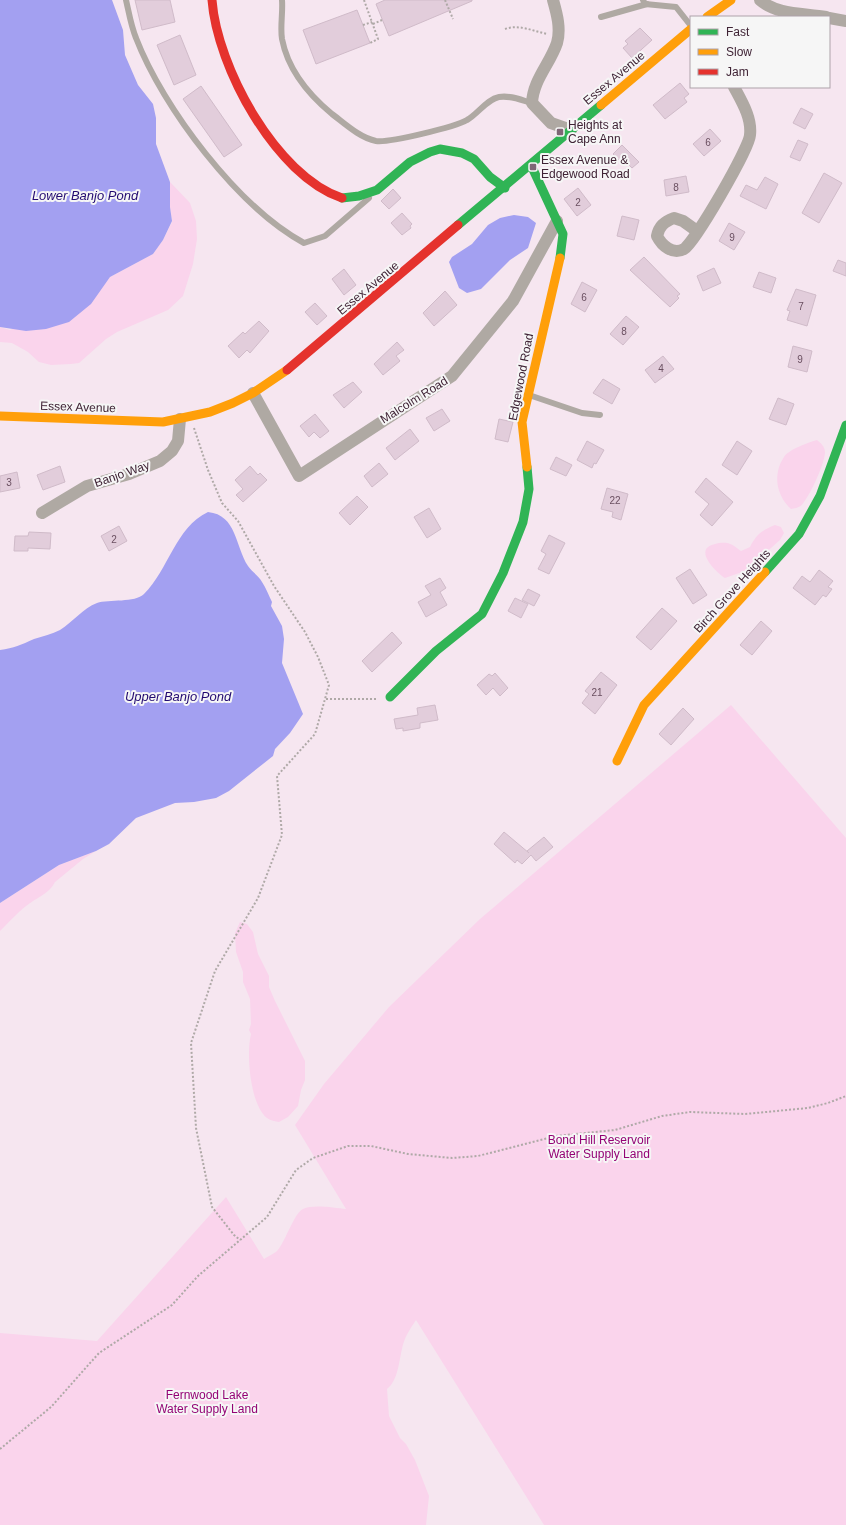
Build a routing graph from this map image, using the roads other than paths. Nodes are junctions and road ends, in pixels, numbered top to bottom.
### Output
1 (126, 0) edge
2 (212, 0) edge
3 (282, 0) edge
4 (553, 0) edge
5 (731, 0) edge
6 (760, 0) edge
7 (645, 2) edge
8 (708, 16) edge
9 (819, 16) edge
10 (601, 17) dead end
11 (830, 18) edge
12 (846, 21) edge
13 (690, 25) edge
14 (690, 30) edge
15 (734, 88) edge
16 (532, 103) junction
17 (571, 130) junction
18 (531, 164) junction
19 (505, 188) junction
20 (376, 191) junction
21 (557, 221) junction
22 (697, 231) dead end
23 (253, 393) junction
24 (528, 394) junction
25 (600, 415) dead end
26 (0, 416) edge
27 (186, 418) junction
28 (846, 425) edge
29 (42, 514) dead end
30 (390, 697) road end
31 (617, 760) dead end

1 - 20 lane
2 - 20 street
3 - 16 lane
4 - 16 street
5 - 8 street
6 - 9 street
7 - 10 lane
7 - 13 lane
11 - 12 street
14 - 17 street, Essex Avenue
15 - 22 street
16 - 17 street
17 - 18 street, Essex Avenue
18 - 19 street, Essex Avenue
18 - 21 street, Edgewood Road
19 - 20 street
19 - 23 street, Essex Avenue
21 - 23 street, Malcolm Road
21 - 24 street, Edgewood Road
23 - 27 street, Essex Avenue
24 - 25 lane
24 - 30 street, Edgewood Road
26 - 27 street, Essex Avenue
27 - 29 street, Banjo Way
28 - 31 street, Birch Grove Heights

